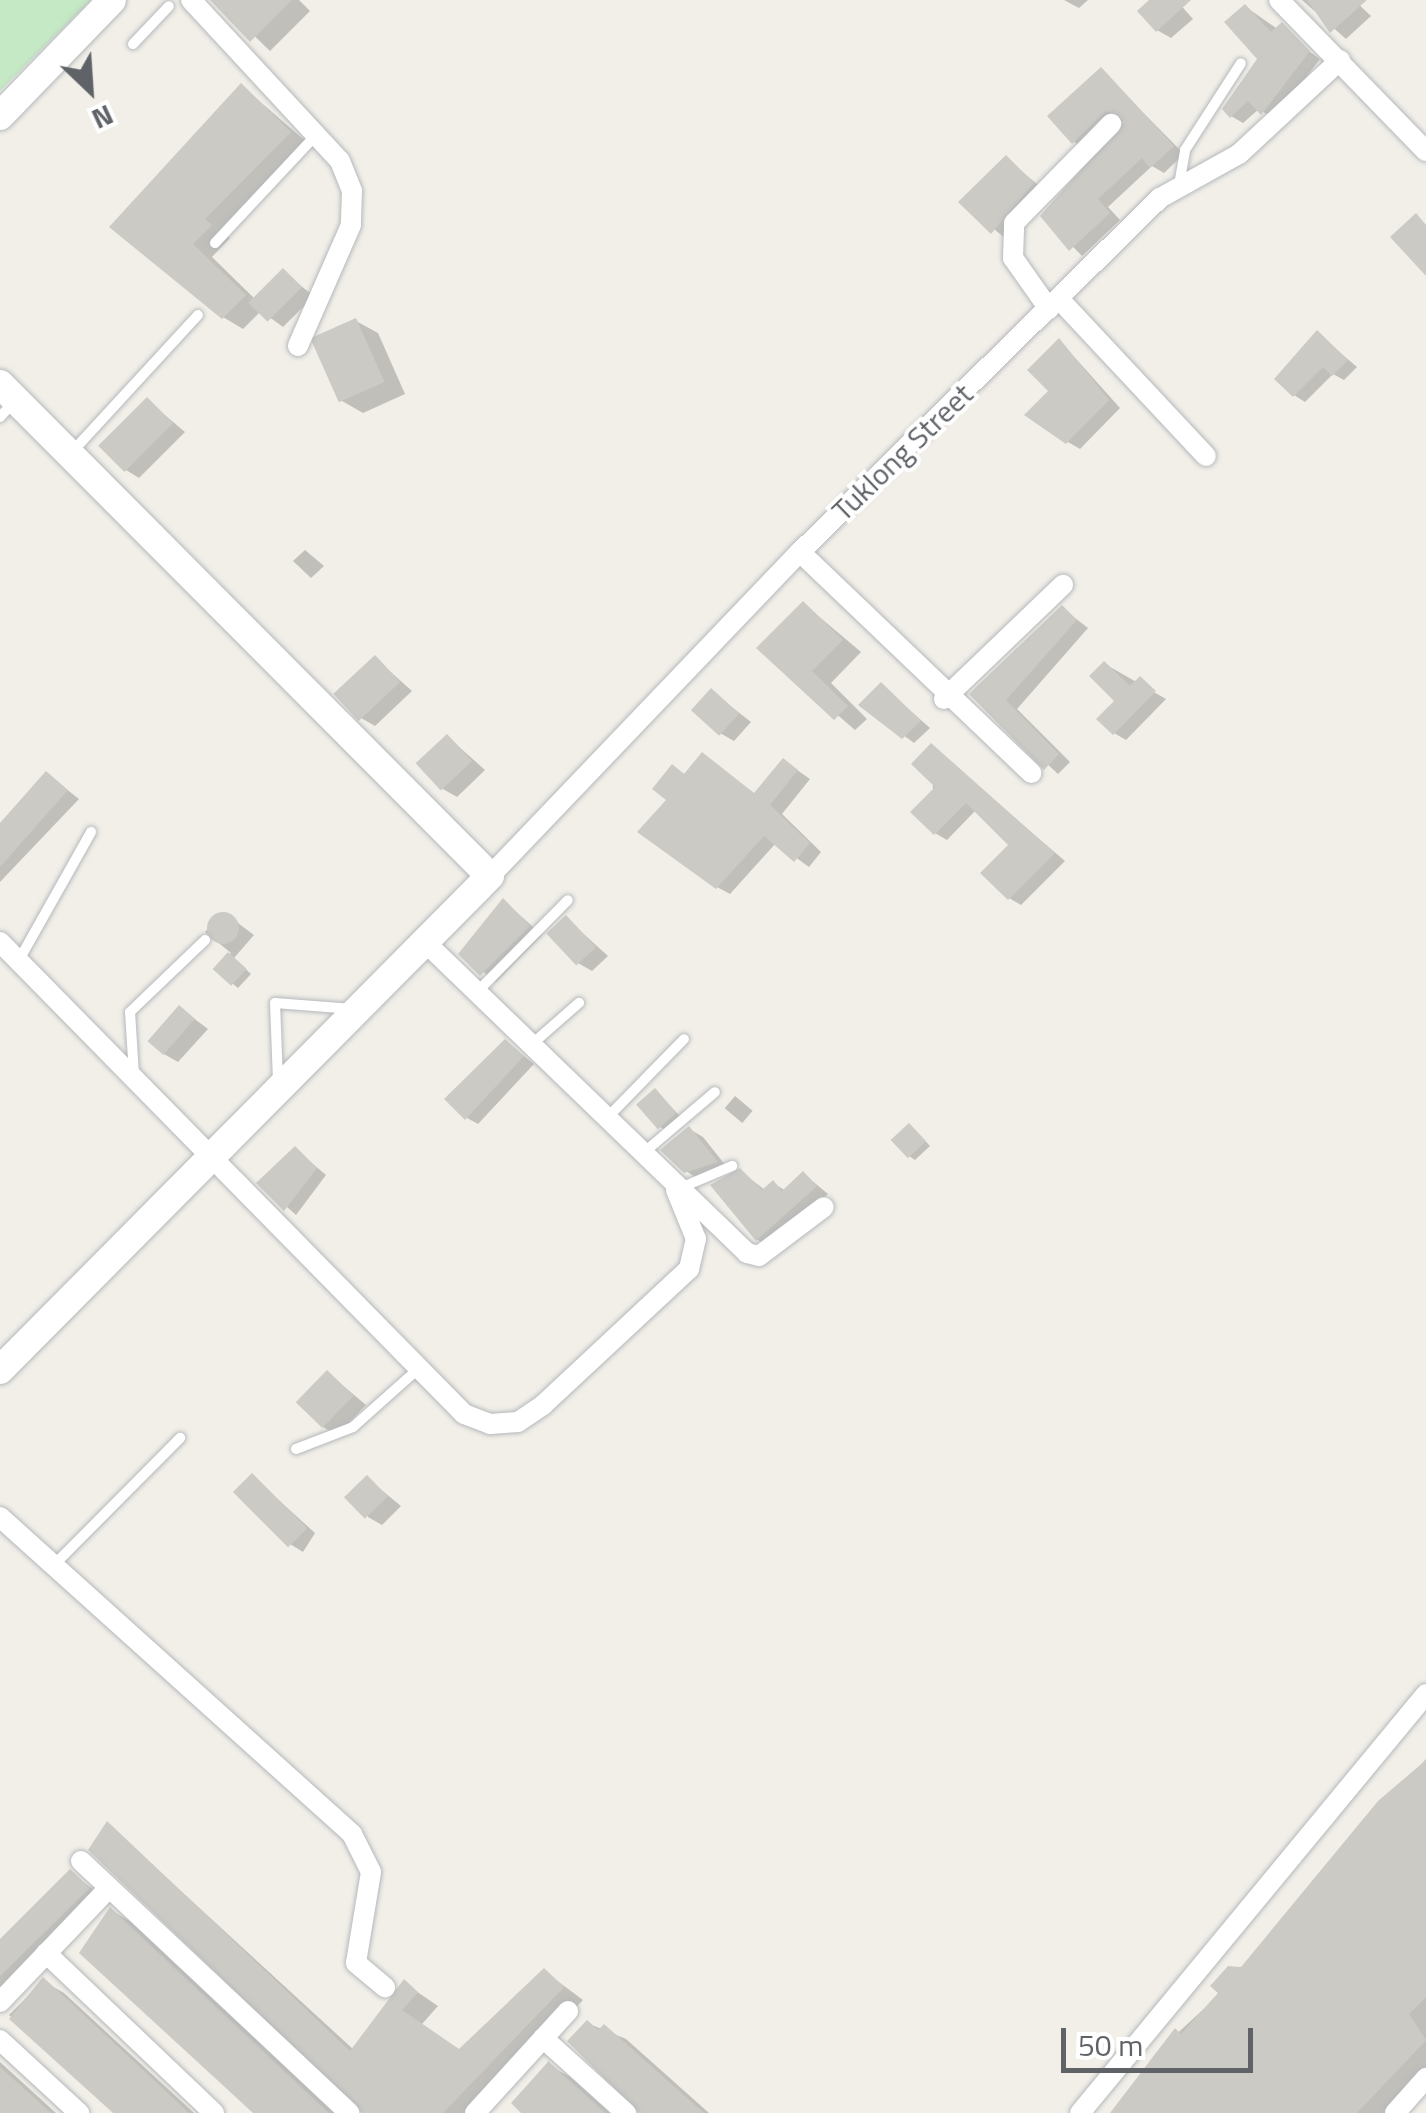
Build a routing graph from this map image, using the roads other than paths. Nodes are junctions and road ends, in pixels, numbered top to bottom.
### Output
1 (112, 0) edge
2 (191, 0) edge
3 (1280, 0) edge
4 (168, 6) dead end
5 (133, 44) dead end
6 (1340, 60) junction
7 (1241, 63) dead end
8 (0, 116) edge
9 (1112, 124) dead end
10 (316, 135) junction
11 (1426, 151) edge
12 (1178, 187) junction
13 (215, 243) dead end
14 (1054, 304) junction
15 (198, 315) dead end
16 (298, 346) dead end
17 (6, 400) edge
18 (72, 452) junction
19 (1206, 456) dead end
20 (800, 552) junction
21 (1062, 585) dead end
22 (944, 698) junction
23 (1031, 772) dead end
24 (91, 832) dead end
25 (490, 876) junction
26 (568, 900) dead end
27 (205, 940) dead end
28 (424, 941) junction
29 (0, 942) edge
30 (19, 960) junction
31 (476, 993) junction
32 (579, 1004) dead end
33 (354, 1009) junction
34 (684, 1039) dead end
35 (530, 1046) junction
36 (134, 1076) junction
37 (278, 1086) junction
38 (715, 1092) dead end
39 (604, 1121) junction
40 (210, 1154) junction
41 (641, 1156) junction
42 (732, 1166) dead end
43 (676, 1190) junction
44 (824, 1207) dead end
45 (419, 1368) junction
46 (0, 1370) edge
47 (180, 1438) dead end
48 (296, 1449) dead end
49 (0, 1517) edge
50 (52, 1568) junction
51 (1426, 1694) edge
52 (81, 1861) dead end
53 (109, 1888) junction
54 (46, 1954) junction
55 (386, 1987) dead end
56 (0, 2002) edge
57 (568, 2011) dead end
58 (543, 2038) junction
59 (0, 2040) edge
60 (1426, 2078) edge
61 (481, 2111) edge
62 (80, 2113) edge
63 (214, 2113) edge
64 (350, 2113) edge
65 (626, 2113) edge
66 (1080, 2113) edge
67 (1394, 2113) edge

1 - 8 street
2 - 10 street
3 - 6 street
4 - 5 lane
6 - 11 street
6 - 12 street, Tuklong Street
7 - 12 lane
9 - 14 street
10 - 13 lane
10 - 16 street
12 - 14 street, Tuklong Street
14 - 19 street
14 - 20 street, Tuklong Street
15 - 18 lane
17 - 18 street
18 - 25 street
20 - 22 street
20 - 25 street, Tuklong Street
21 - 22 street
22 - 23 street
24 - 30 lane
25 - 28 street
26 - 31 lane
27 - 36 lane
28 - 31 street
28 - 33 street
29 - 30 street
30 - 36 street
31 - 35 street
32 - 35 lane
33 - 37 street
33 - 37 lane
34 - 39 lane
35 - 39 street
36 - 40 street
37 - 40 street
38 - 41 lane
39 - 41 street
40 - 45 street
40 - 46 street
41 - 43 street
42 - 43 lane
43 - 44 street
43 - 45 street
45 - 48 lane
47 - 50 lane
49 - 50 street
50 - 55 street
51 - 66 street
52 - 53 street
53 - 54 street
53 - 64 street
54 - 56 street
54 - 63 street
57 - 58 street
58 - 61 street
58 - 65 street
59 - 62 street
60 - 67 street

